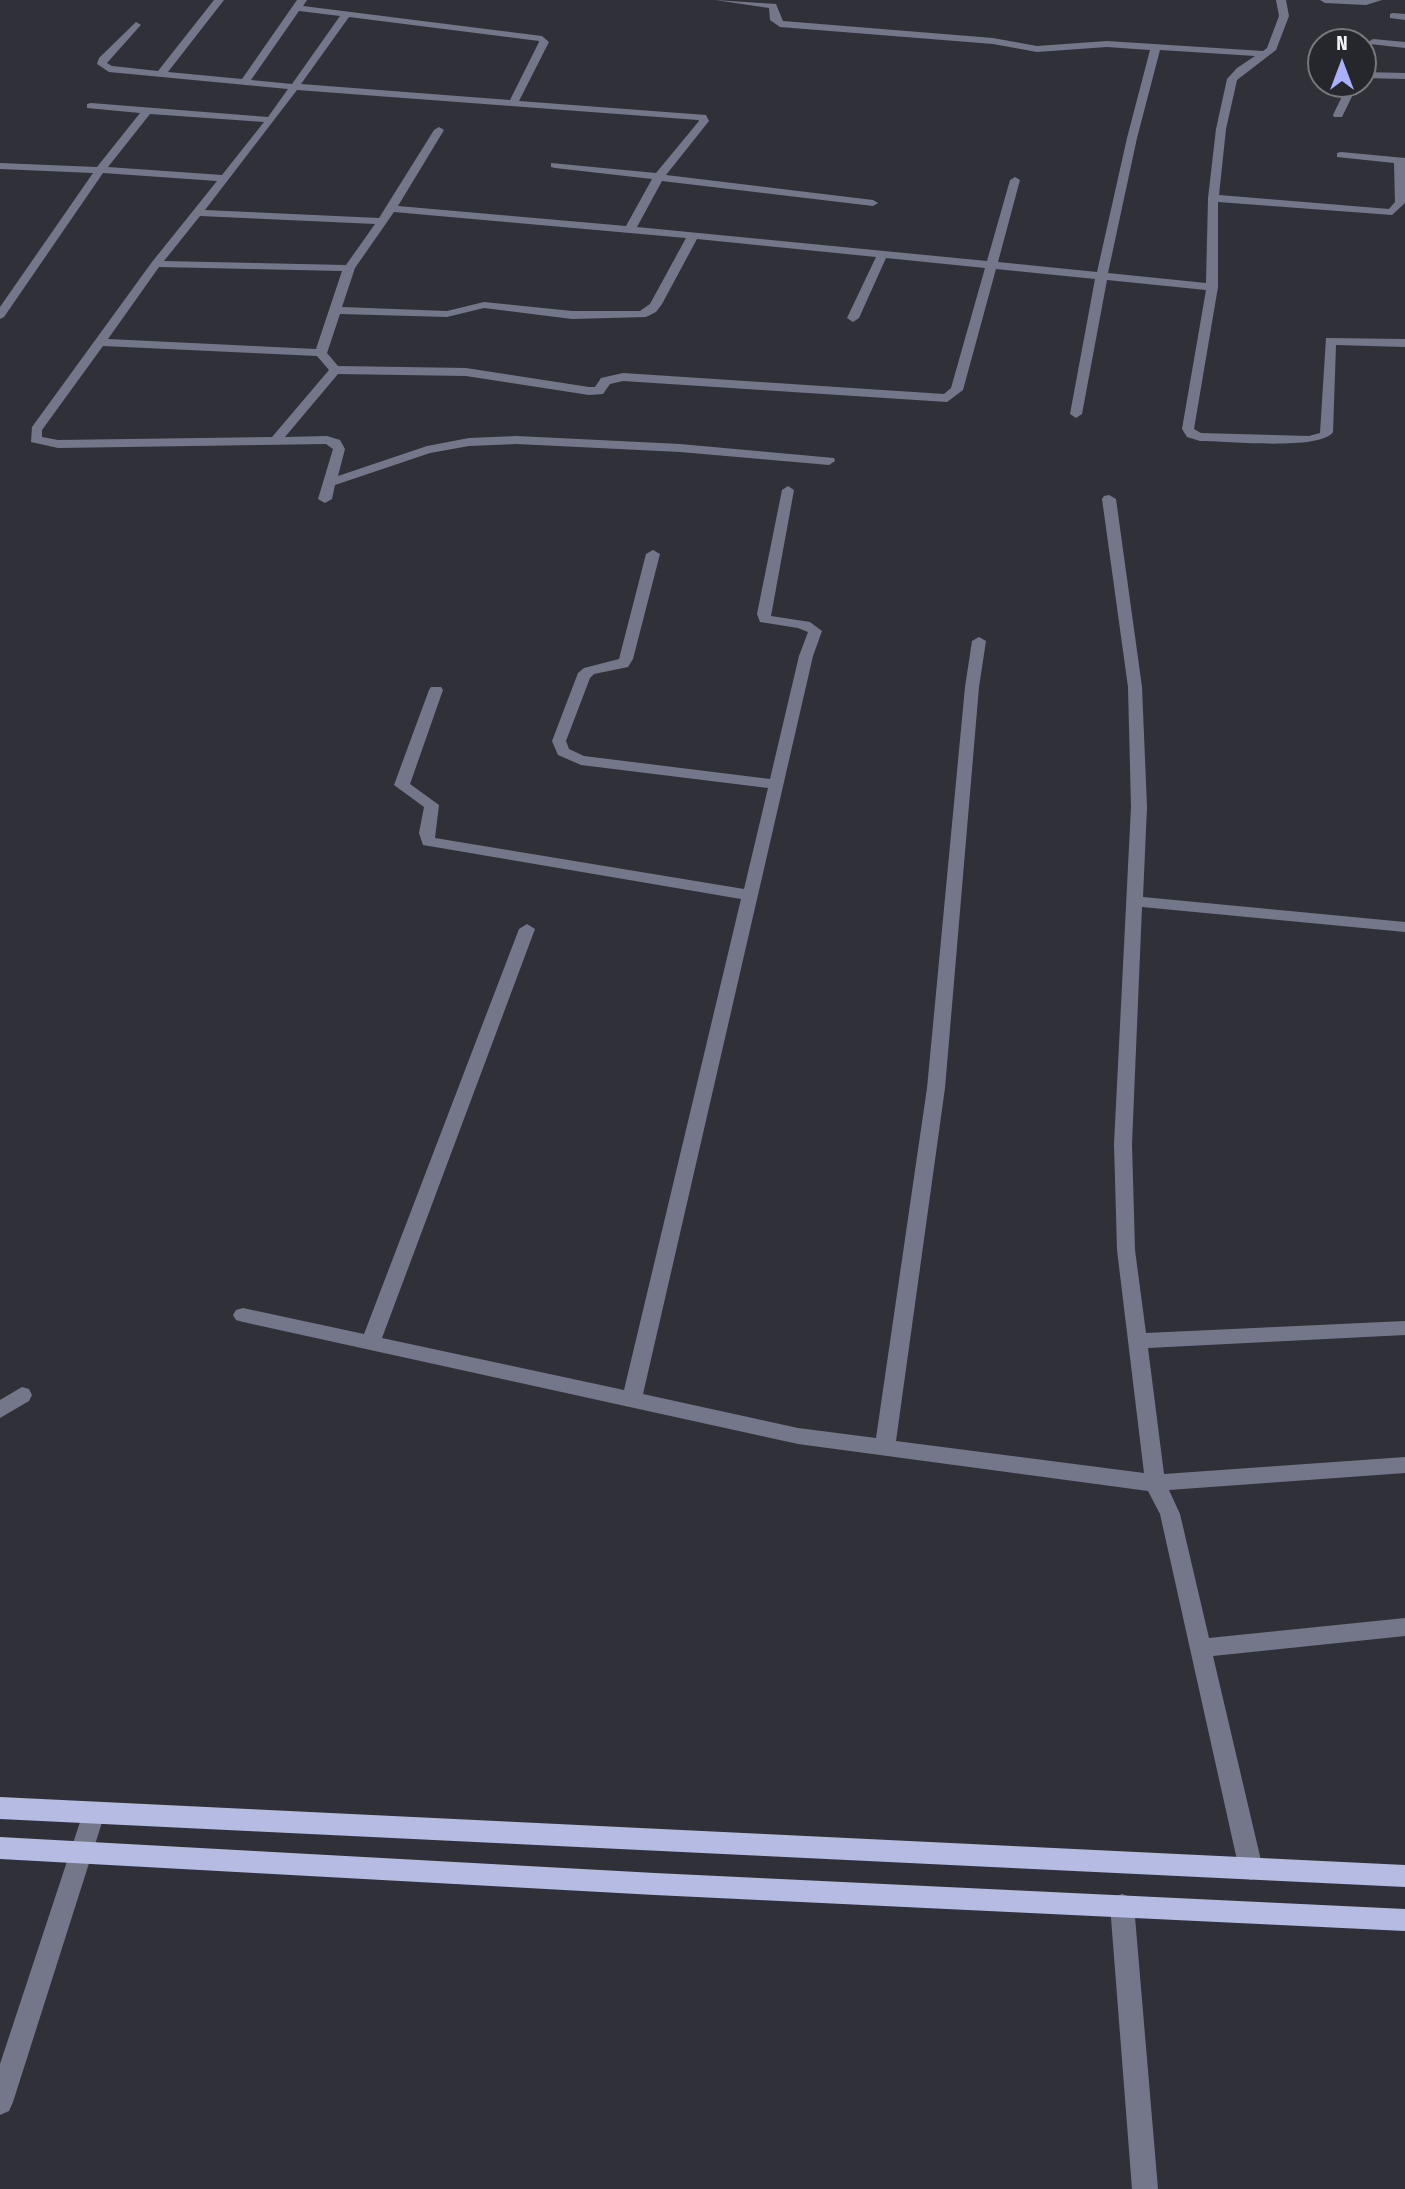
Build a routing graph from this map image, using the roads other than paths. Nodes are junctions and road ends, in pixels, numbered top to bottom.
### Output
1 (219, 0) edge
2 (720, 0) edge
3 (1281, 0) edge
4 (1325, 0) edge
5 (1377, 0) edge
6 (299, 4) edge
7 (345, 16) junction
8 (1393, 16) dead end
9 (1405, 17) edge
10 (136, 25) dead end
11 (1377, 42) edge
12 (1405, 45) edge
13 (1156, 47) junction
14 (1266, 54) junction
15 (162, 74) junction
16 (1377, 75) edge
17 (1405, 76) edge
18 (245, 82) junction
19 (295, 87) junction
20 (1346, 98) edge
21 (514, 102) junction
22 (91, 106) dead end
23 (148, 110) junction
24 (1338, 115) dead end
25 (271, 120) junction
26 (439, 130) dead end
27 (1341, 155) dead end
28 (1402, 161) edge
29 (555, 165) dead end
30 (0, 166) edge
31 (100, 170) junction
32 (659, 177) junction
33 (223, 178) junction
34 (1015, 180) dead end
35 (1213, 198) junction
36 (873, 202) dead end
37 (391, 209) junction
38 (195, 213) junction
39 (382, 221) junction
40 (630, 229) junction
41 (693, 234) junction
42 (883, 253) junction
43 (156, 264) junction
44 (994, 264) junction
45 (349, 268) junction
46 (1101, 275) junction
47 (1212, 286) junction
48 (335, 310) junction
49 (0, 315) edge
50 (853, 318) dead end
51 (99, 342) junction
52 (1405, 343) edge
53 (321, 353) junction
54 (335, 370) junction
55 (1076, 414) dead end
56 (276, 440) junction
57 (829, 461) dead end
58 (329, 483) junction
59 (788, 490) dead end
60 (325, 499) dead end
61 (1109, 499) dead end
62 (653, 554) dead end
63 (979, 641) dead end
64 (436, 690) dead end
65 (776, 783) junction
66 (750, 895) junction
67 (1134, 901) junction
68 (1405, 927) edge
69 (527, 929) dead end
70 (243, 1315) dead end
71 (1405, 1328) edge
72 (1137, 1340) junction
73 (370, 1343) junction
74 (22, 1395) dead end
75 (632, 1400) junction
76 (0, 1410) edge
77 (885, 1447) junction
78 (1405, 1465) edge
79 (1155, 1483) junction
80 (1405, 1627) edge
81 (1203, 1648) junction
82 (0, 1808) edge
83 (94, 1813) junction
84 (0, 1848) edge
85 (80, 1852) junction
86 (1251, 1869) junction
87 (1405, 1876) edge
88 (1122, 1905) junction
89 (1405, 1920) edge
90 (0, 2102) edge
91 (1145, 2189) edge

1 - 15 street
2 - 13 street
3 - 14 street
4 - 5 street
6 - 7 street
6 - 18 street
7 - 19 street
7 - 21 street
8 - 9 street
10 - 15 street
11 - 12 street
13 - 14 street
13 - 46 street
14 - 35 street
15 - 18 street
16 - 17 street
18 - 19 street
19 - 21 street
19 - 25 street
20 - 24 street
21 - 32 street
22 - 23 street
23 - 25 street
23 - 31 street
25 - 33 street
26 - 37 street
27 - 28 street
28 - 35 street
29 - 32 street
30 - 31 street
31 - 33 street
31 - 49 street
32 - 36 street
32 - 40 street
33 - 38 street
34 - 44 street
35 - 47 street
37 - 39 street
37 - 40 street
38 - 39 street
38 - 43 street
39 - 45 street
40 - 41 street
41 - 42 street
41 - 48 street
42 - 44 street
42 - 50 street
43 - 45 street
43 - 51 street
44 - 46 street
44 - 54 street
45 - 48 street
46 - 47 street
46 - 55 street
47 - 52 street
48 - 53 street
51 - 53 street
51 - 56 street
53 - 54 street
54 - 56 street
56 - 58 street
57 - 58 street
58 - 60 street
59 - 65 street
61 - 67 street
62 - 65 street
63 - 77 street
64 - 66 street
65 - 66 street
66 - 75 street
67 - 68 street
67 - 72 street
69 - 73 street
70 - 73 street
71 - 72 street
72 - 79 street
73 - 75 street
74 - 76 street
75 - 77 street
77 - 79 street
78 - 79 street
79 - 81 street
80 - 81 street
81 - 86 street
82 - 83 main road
83 - 85 street
83 - 86 main road
84 - 85 main road
85 - 88 main road
85 - 90 street
86 - 87 main road
88 - 89 main road
88 - 91 street

